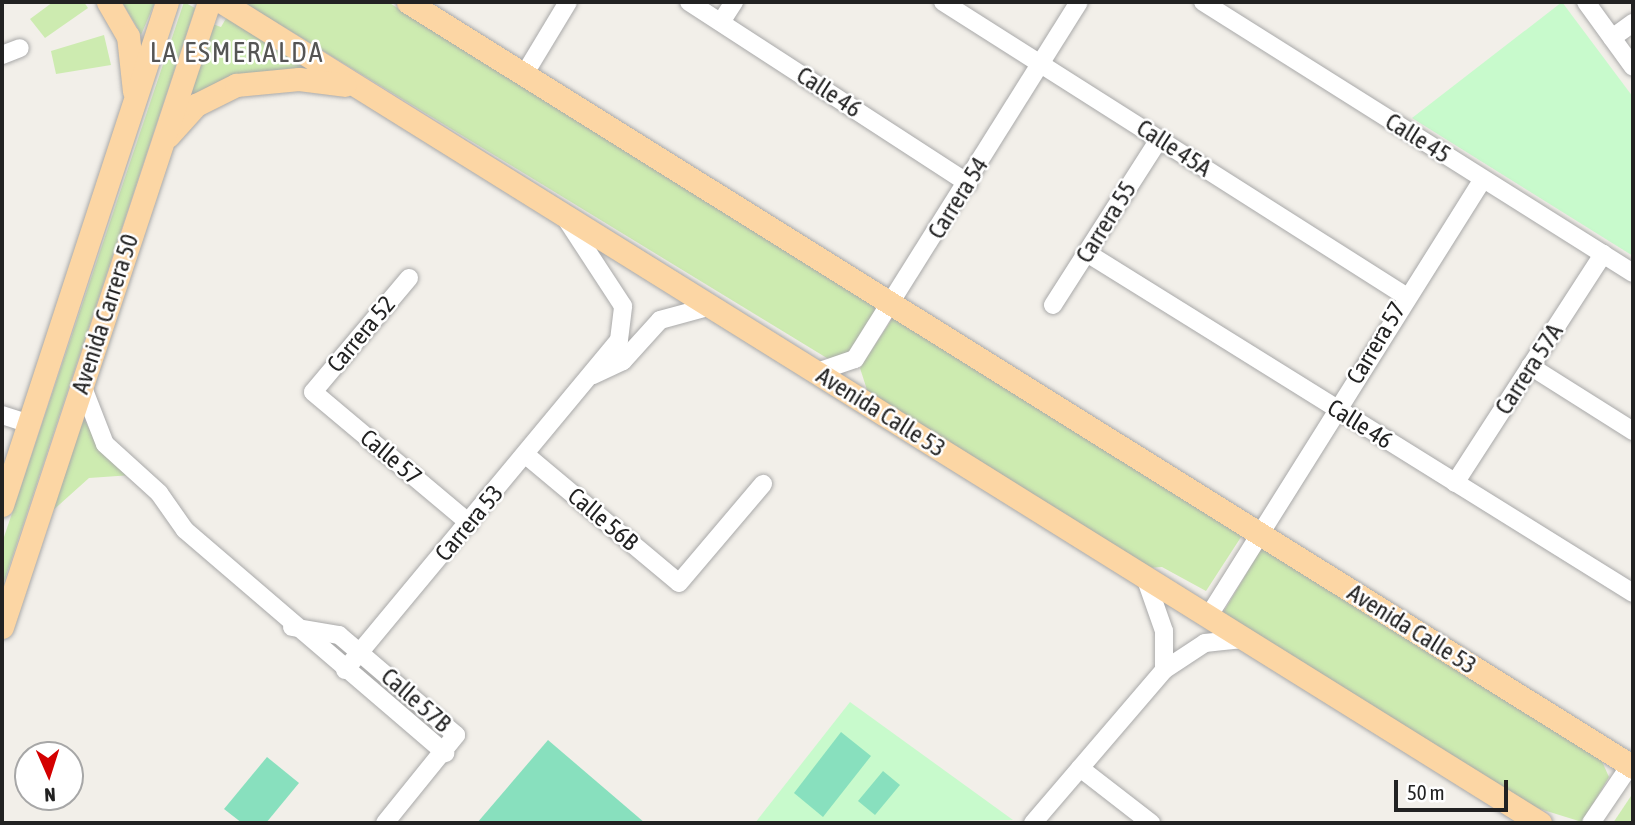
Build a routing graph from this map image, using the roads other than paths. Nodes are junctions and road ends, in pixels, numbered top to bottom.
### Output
1 (108, 2) edge
2 (167, 2) edge
3 (209, 2) edge
4 (222, 2) edge
5 (408, 2) edge
6 (568, 2) edge
7 (689, 2) edge
8 (734, 2) edge
9 (943, 2) edge
10 (1079, 2) edge
11 (1203, 2) edge
12 (1586, 2) edge
13 (721, 22) junction
14 (1633, 23) edge
15 (1612, 38) junction
16 (20, 48) dead end
17 (2, 55) edge
18 (1043, 64) junction
19 (1633, 67) edge
20 (524, 75) junction
21 (360, 88) junction
22 (134, 109) junction
23 (1159, 139) junction
24 (160, 147) junction
25 (1483, 179) junction
26 (968, 183) junction
27 (560, 210) junction
28 (1087, 253) junction
29 (1603, 254) junction
30 (1633, 273) edge
31 (409, 278) dead end
32 (1404, 295) junction
33 (890, 304) junction
34 (1053, 304) dead end
35 (712, 306) junction
36 (1530, 366) junction
37 (817, 372) junction
38 (593, 375) junction
39 (82, 385) junction
40 (313, 392) joint
41 (1336, 409) junction
42 (2, 415) edge
43 (29, 424) junction
44 (1633, 431) edge
45 (526, 455) junction
46 (1455, 483) junction
47 (763, 484) dead end
48 (2, 505) edge
49 (469, 523) junction
50 (1259, 534) junction
51 (1145, 577) junction
52 (1633, 593) edge
53 (1208, 617) junction
54 (286, 622) junction
55 (2, 627) edge
56 (1243, 639) junction
57 (360, 653) junction
58 (345, 670) junction
59 (1164, 670) junction
60 (445, 753) junction
61 (1632, 765) edge
62 (1080, 768) junction
63 (386, 823) edge
64 (1033, 823) edge
65 (1151, 823) edge
66 (1540, 823) edge
67 (1591, 823) edge

1 - 22 main road
2 - 22 main road, Avenida Carrera 50
3 - 24 main road, Avenida Carrera 50
4 - 21 main road, Avenida Calle 53
5 - 20 main road, Avenida Calle 53
6 - 20 street
7 - 13 street, Calle 46
8 - 13 street
9 - 18 street, Calle 45A
10 - 18 street, Carrera 54
11 - 25 street, Calle 45
12 - 15 street
13 - 26 street, Calle 46
14 - 15 street
15 - 19 street
16 - 17 street
18 - 23 street, Calle 45A
18 - 26 street, Carrera 54
20 - 33 main road, Avenida Calle 53
21 - 24 main road
21 - 27 main road, Avenida Calle 53
22 - 43 main road, Avenida Carrera 50
23 - 28 street, Carrera 55
23 - 32 street, Calle 45A
24 - 39 main road, Avenida Carrera 50
25 - 29 street, Calle 45
25 - 32 street, Carrera 57
26 - 33 street, Carrera 54
27 - 35 main road, Avenida Calle 53
27 - 38 street, Carrera 53
28 - 34 street, Carrera 55
28 - 41 street, Calle 46
29 - 30 street, Calle 45
29 - 36 street, Carrera 57A
31 - 40 street, Carrera 52
32 - 41 street, Carrera 57
33 - 37 street, Carrera 54
33 - 50 main road, Avenida Calle 53
35 - 37 main road, Avenida Calle 53
35 - 38 street, Carrera 53
36 - 44 street
36 - 46 street, Carrera 57A
37 - 51 main road, Avenida Calle 53
38 - 45 street, Carrera 53
39 - 54 street, Calle 57B
39 - 55 main road, Avenida Carrera 50
40 - 49 street, Calle 57
41 - 46 street, Calle 46
41 - 50 street, Carrera 57
42 - 43 street
43 - 48 main road, Avenida Carrera 50
45 - 47 street, Calle 56B
45 - 49 street, Carrera 53
46 - 52 street, Calle 46
49 - 57 street, Carrera 53
50 - 53 street, Carrera 57
50 - 61 main road, Avenida Calle 53
51 - 53 main road, Avenida Calle 53
51 - 59 street
53 - 56 main road, Avenida Calle 53
54 - 57 street, Calle 57B
54 - 58 street, Calle 57B
56 - 59 street
56 - 66 main road, Avenida Calle 53
57 - 58 street, Carrera 53
57 - 60 street, Calle 57B
58 - 60 street, Calle 57B
59 - 62 street
60 - 63 street
61 - 67 street
62 - 64 street
62 - 65 street

